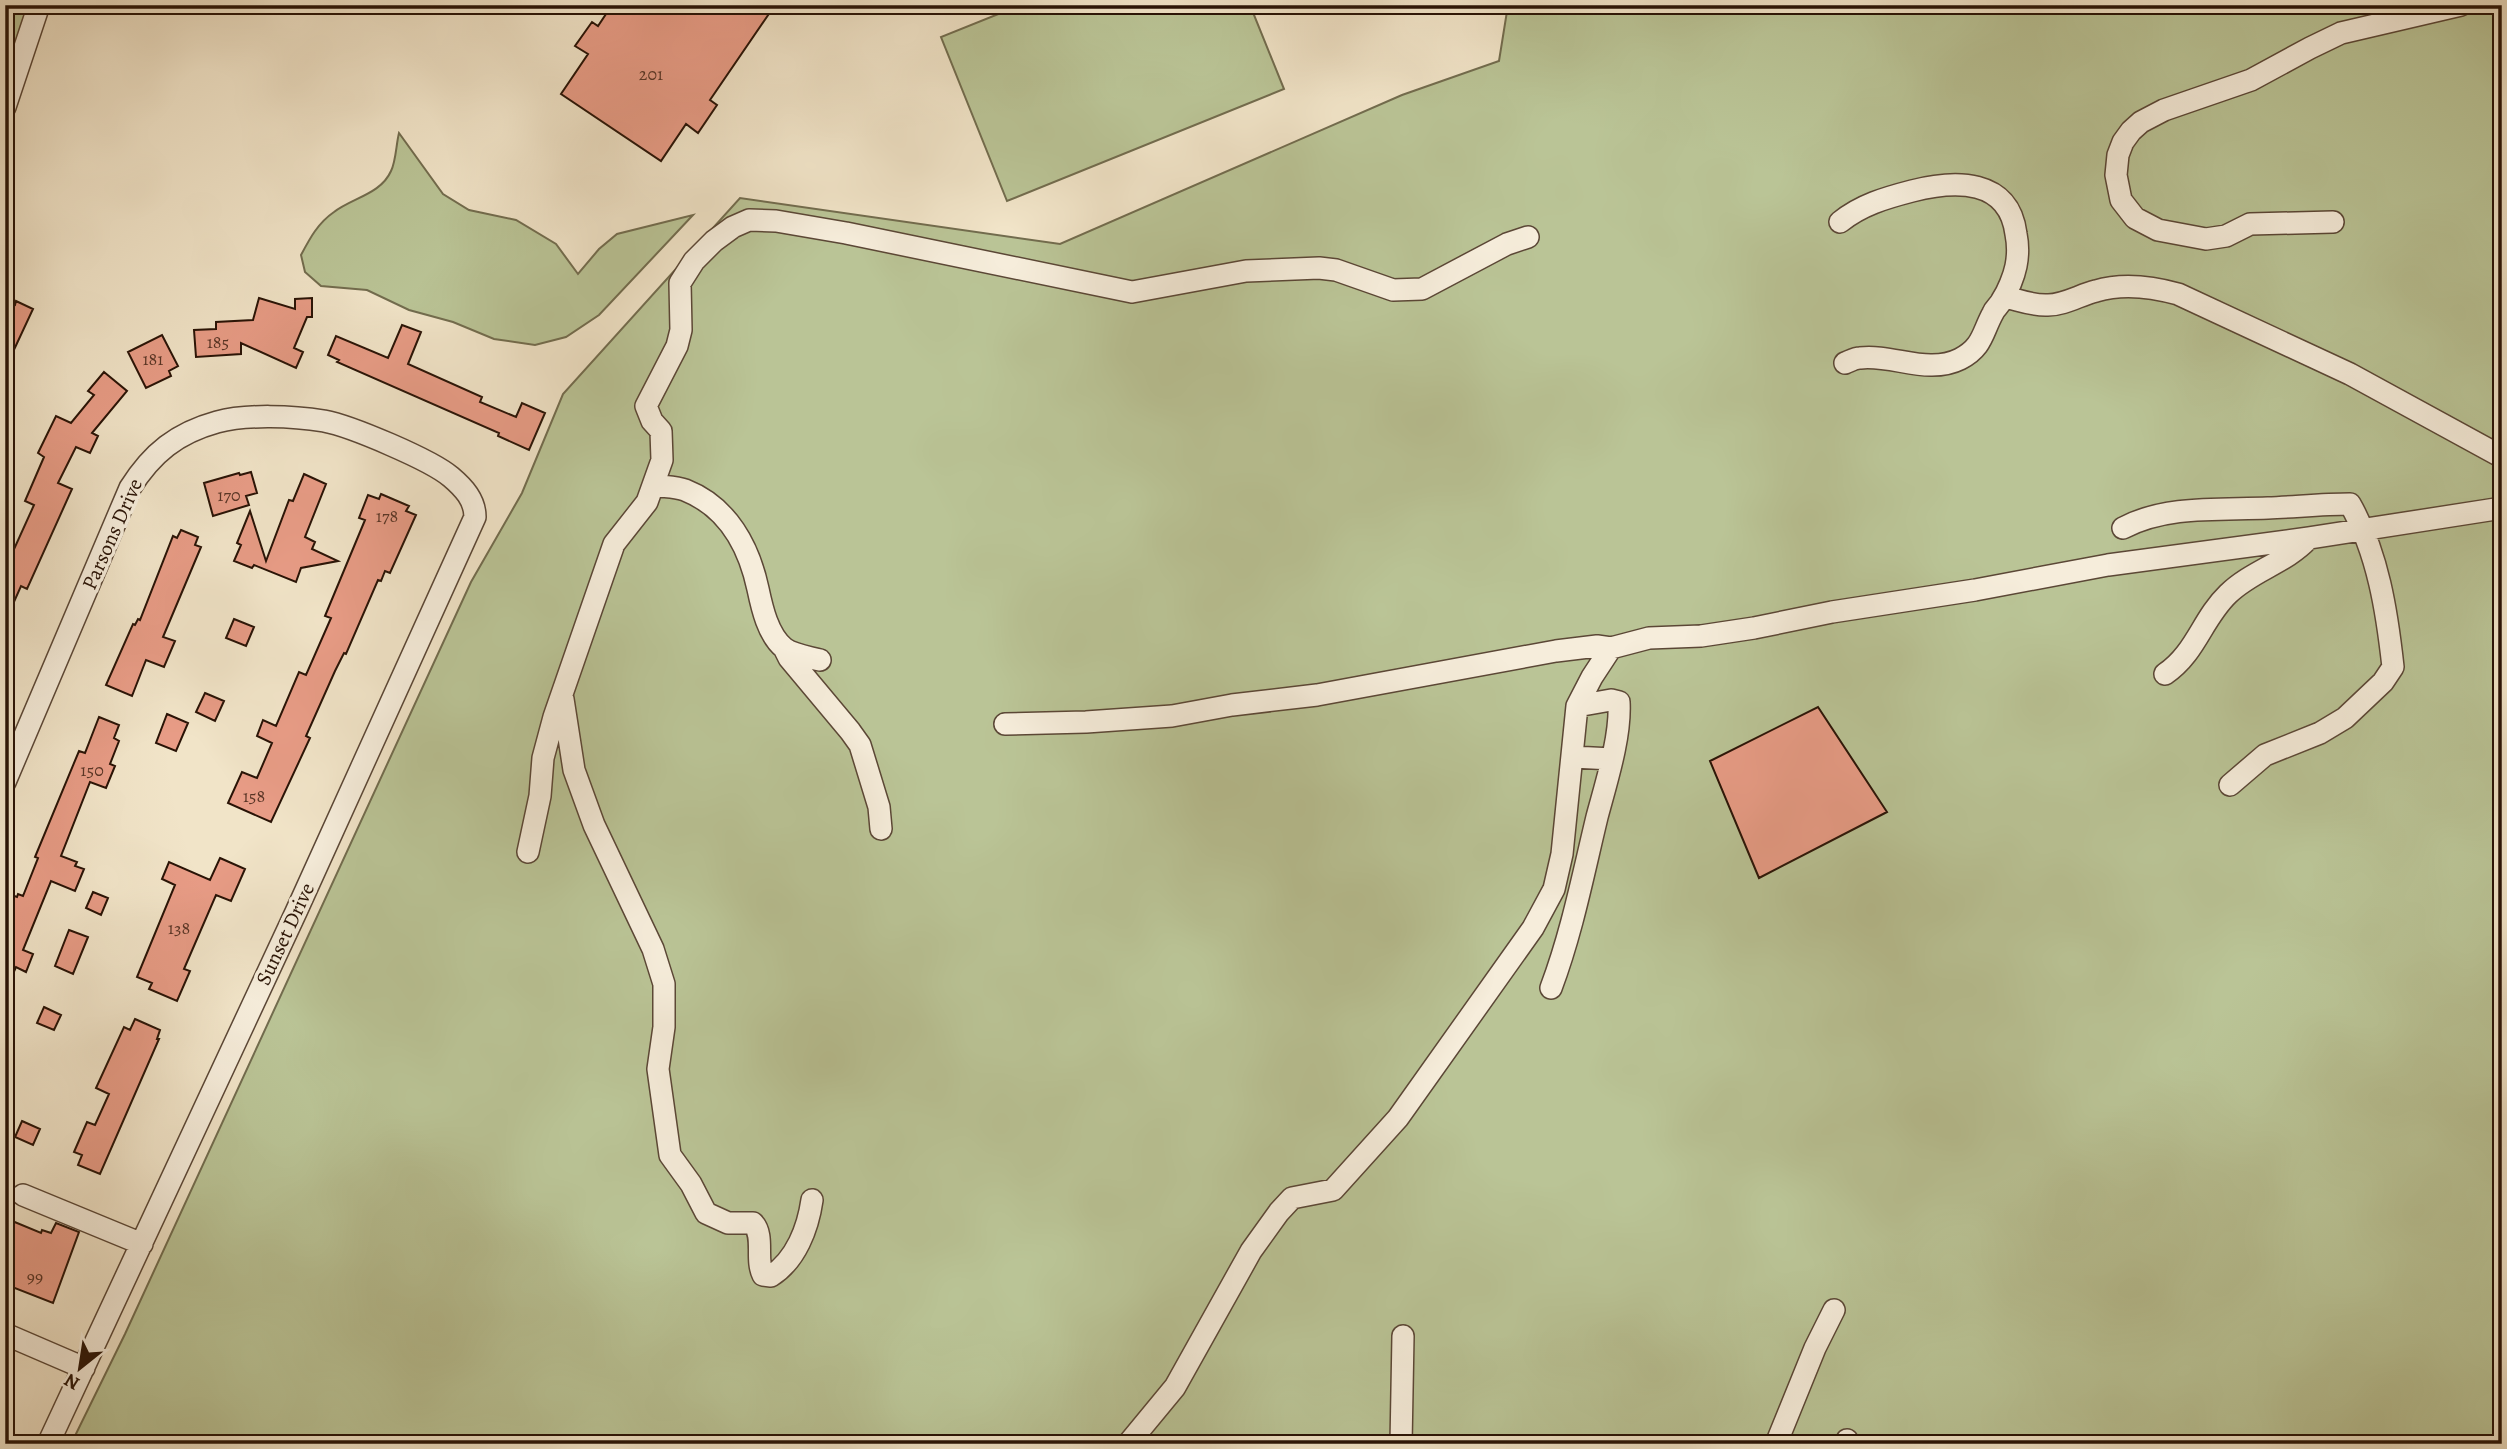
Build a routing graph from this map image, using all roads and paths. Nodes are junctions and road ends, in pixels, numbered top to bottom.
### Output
1 (39, 5) edge
2 (2461, 5) edge
3 (5, 107) edge
4 (1840, 222) dead end
5 (2333, 222) dead end
6 (1528, 237) dead end
7 (2004, 297) junction
8 (1845, 363) dead end
9 (403, 452) joint
10 (2502, 457) edge
11 (653, 485) junction
12 (2502, 508) edge
13 (2123, 528) dead end
14 (2362, 530) junction
15 (2309, 538) junction
16 (784, 648) junction
17 (1611, 648) junction
18 (820, 660) dead end
19 (2165, 674) dead end
20 (562, 695) junction
21 (1577, 706) junction
22 (1005, 724) dead end
23 (1573, 758) junction
24 (1612, 760) junction
25 (5, 782) edge
26 (2230, 785) dead end
27 (881, 829) dead end
28 (528, 852) dead end
29 (1551, 988) dead end
30 (23, 1195) dead end
31 (812, 1200) dead end
32 (142, 1244) junction
33 (1834, 1310) dead end
34 (5, 1334) edge
35 (1403, 1336) dead end
36 (84, 1368) junction
37 (48, 1444) edge
38 (1128, 1444) edge
39 (1401, 1444) edge
40 (1776, 1444) edge

1 - 3 street
2 - 5 street
4 - 7 street
6 - 11 street
7 - 8 street
7 - 10 street
9 - 25 street, Parsons Drive
9 - 32 street, Sunset Drive
11 - 16 street
11 - 20 street
12 - 14 street
13 - 14 street
14 - 15 street
14 - 26 street
15 - 17 street
15 - 19 street
16 - 18 street
16 - 27 street
17 - 21 street
17 - 22 street
20 - 28 street
20 - 31 street
21 - 23 street
21 - 24 street
23 - 24 street
23 - 38 street
24 - 29 street
30 - 32 street
32 - 36 street, Sunset Drive
33 - 40 street
34 - 36 street
35 - 39 street
36 - 37 street, Sunset Drive

